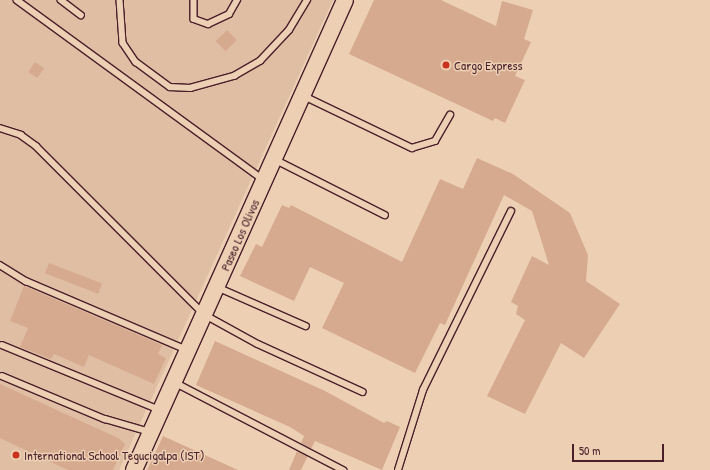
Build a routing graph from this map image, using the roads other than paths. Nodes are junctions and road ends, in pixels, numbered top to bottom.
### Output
1 (16, 0) edge
2 (61, 0) edge
3 (120, 0) edge
4 (194, 0) edge
5 (237, 0) edge
6 (307, 0) edge
7 (345, 0) edge
8 (81, 15) dead end
9 (302, 95) junction
10 (450, 115) dead end
11 (0, 128) edge
12 (274, 159) junction
13 (264, 180) junction
14 (511, 211) dead end
15 (385, 215) dead end
16 (0, 265) edge
17 (217, 287) junction
18 (205, 315) junction
19 (306, 326) dead end
20 (2, 345) dead end
21 (188, 350) junction
22 (2, 376) dead end
23 (174, 382) junction
24 (363, 392) dead end
25 (161, 410) junction
26 (150, 432) junction
27 (134, 470) edge
28 (343, 470) edge
29 (398, 470) edge

1 - 13 lane
2 - 8 lane
3 - 6 lane
4 - 5 lane
7 - 9 street, Paseo Los Olivos
9 - 10 lane
9 - 12 street, Paseo Los Olivos
11 - 18 lane
12 - 13 street, Paseo Los Olivos
12 - 15 lane
13 - 17 street, Paseo Los Olivos
14 - 29 lane
16 - 21 lane
17 - 18 street, Paseo Los Olivos
17 - 19 lane
18 - 21 street, Paseo Los Olivos
18 - 24 lane
20 - 25 lane
21 - 23 street, Paseo Los Olivos
22 - 26 lane
23 - 25 street, Paseo Los Olivos
23 - 28 lane
25 - 26 street, Paseo Los Olivos
26 - 27 street, Paseo Los Olivos

